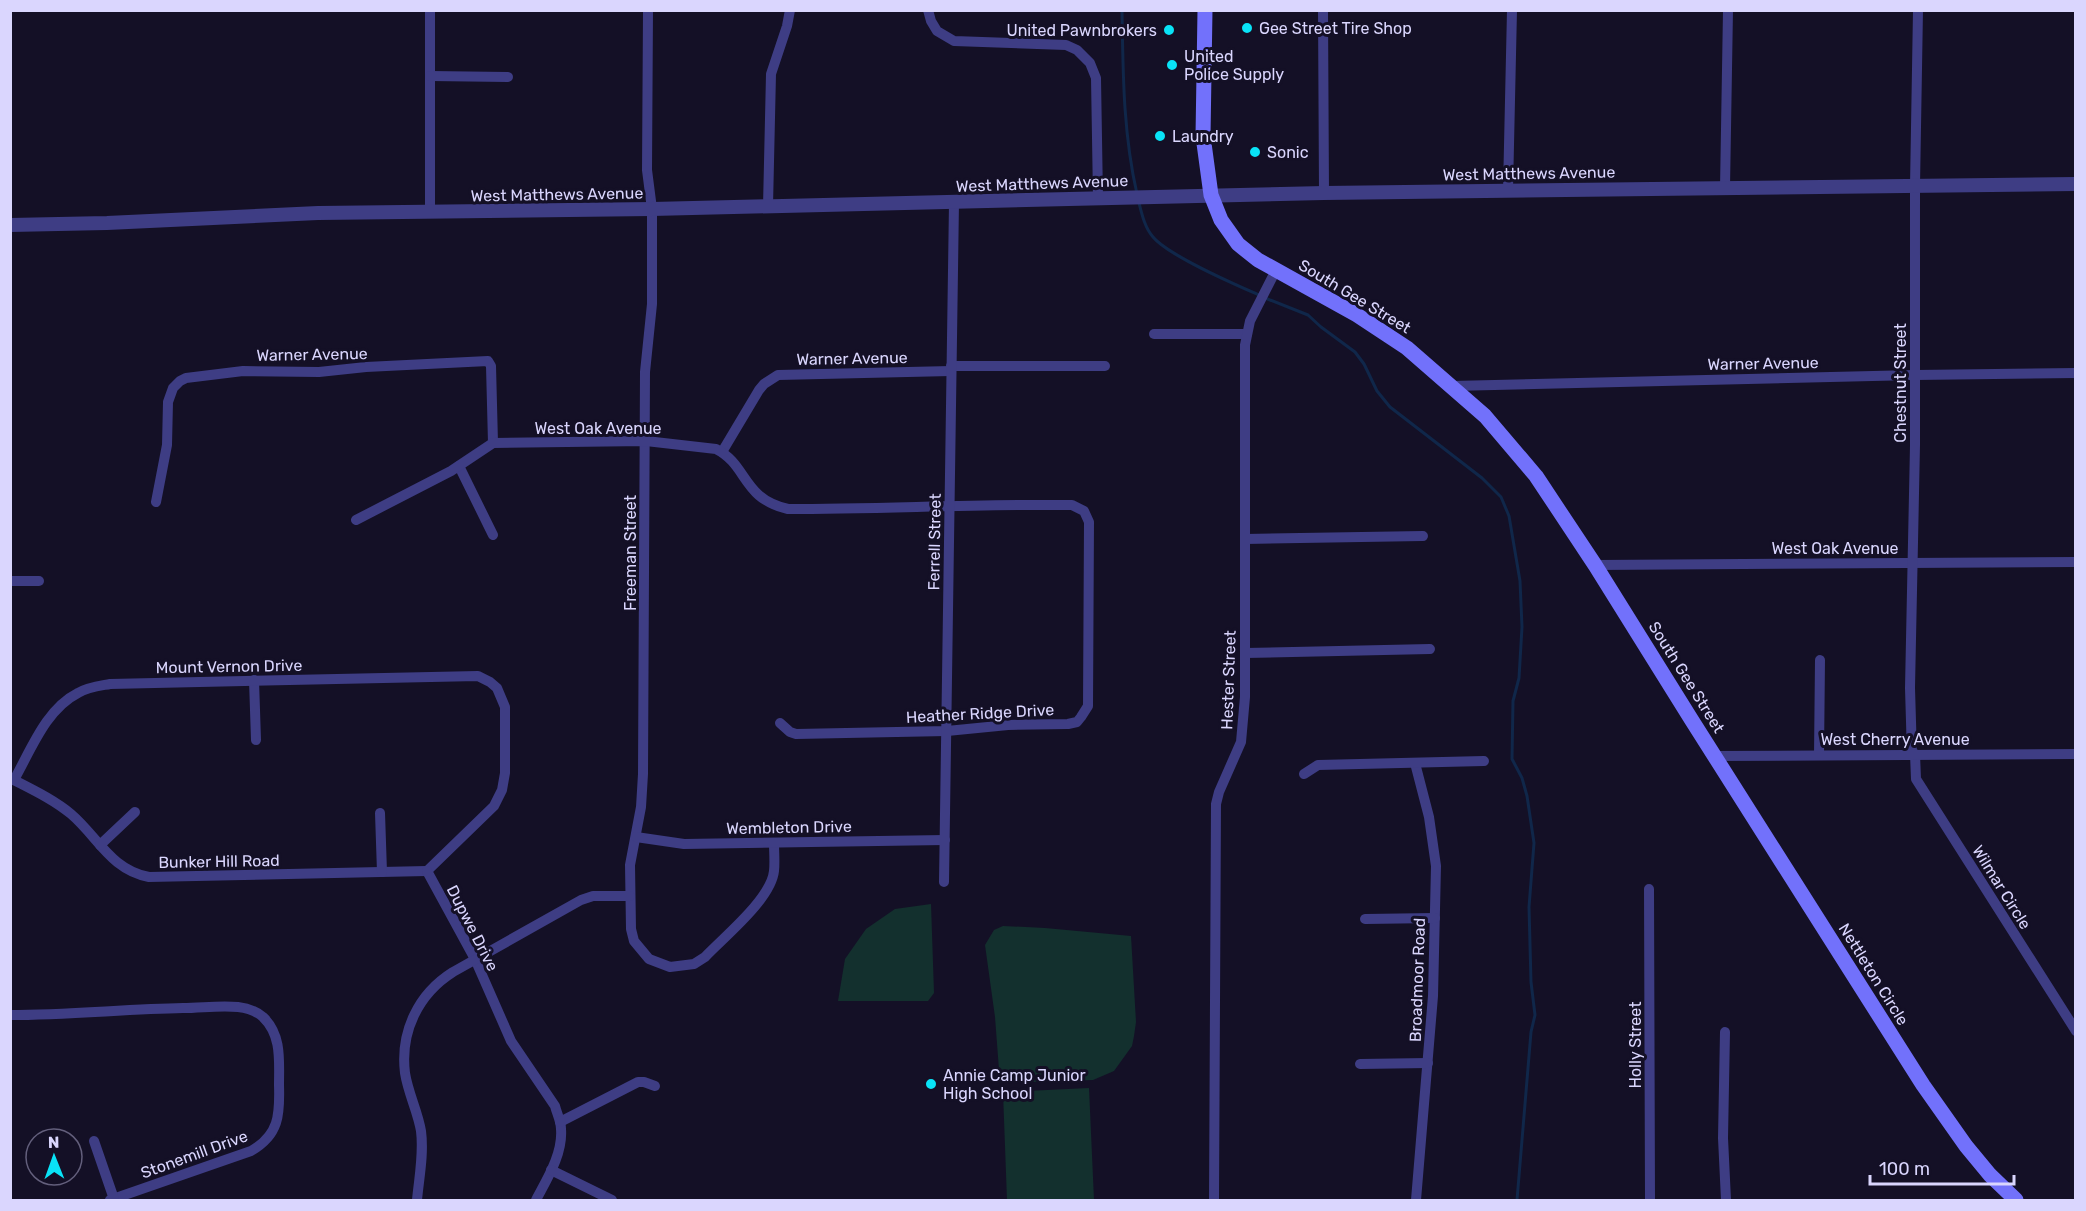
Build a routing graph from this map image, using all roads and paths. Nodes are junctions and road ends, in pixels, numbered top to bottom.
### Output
1 (430, 10) edge
2 (790, 10) edge
3 (928, 10) edge
4 (1205, 10) edge
5 (1323, 10) edge
6 (1512, 10) edge
7 (1728, 10) edge
8 (1918, 10) edge
9 (648, 11) edge
10 (430, 76) junction
11 (508, 77) dead end
12 (2076, 184) edge
13 (1915, 186) junction
14 (1725, 188) junction
15 (1508, 190) junction
16 (1323, 193) junction
17 (1211, 195) junction
18 (1098, 198) junction
19 (954, 202) junction
20 (768, 206) junction
21 (652, 209) junction
22 (430, 213) junction
23 (10, 225) edge
24 (1273, 277) junction
25 (1154, 334) dead end
26 (1247, 334) junction
27 (1105, 366) dead end
28 (951, 369) junction
29 (2076, 373) edge
30 (1915, 375) junction
31 (1452, 386) junction
32 (646, 441) junction
33 (493, 443) junction
34 (722, 452) junction
35 (459, 466) junction
36 (156, 502) dead end
37 (950, 507) junction
38 (356, 520) dead end
39 (493, 535) dead end
40 (1423, 536) dead end
41 (1245, 539) junction
42 (2076, 562) edge
43 (1912, 563) junction
44 (1595, 565) junction
45 (10, 581) edge
46 (39, 581) dead end
47 (1430, 649) dead end
48 (1245, 653) junction
49 (1820, 660) dead end
50 (254, 680) junction
51 (780, 723) dead end
52 (947, 731) junction
53 (256, 740) dead end
54 (1914, 754) junction
55 (2076, 754) edge
56 (1819, 755) junction
57 (1715, 756) junction
58 (1484, 761) dead end
59 (1415, 763) junction
60 (1304, 774) dead end
61 (12, 779) edge
62 (135, 812) dead end
63 (380, 813) dead end
64 (636, 837) junction
65 (945, 840) junction
66 (774, 843) junction
67 (100, 845) junction
68 (427, 871) junction
69 (382, 872) junction
70 (944, 882) dead end
71 (1649, 889) dead end
72 (630, 896) junction
73 (1435, 918) junction
74 (1365, 919) dead end
75 (475, 960) junction
76 (10, 1015) edge
77 (2076, 1031) edge
78 (1725, 1032) dead end
79 (1428, 1063) junction
80 (1360, 1064) dead end
81 (655, 1086) dead end
82 (560, 1122) junction
83 (94, 1141) dead end
84 (551, 1170) junction
85 (112, 1200) edge
86 (417, 1200) edge
87 (536, 1200) edge
88 (612, 1200) edge
89 (1214, 1200) edge
90 (1416, 1200) edge
91 (1650, 1200) edge
92 (1726, 1200) edge
93 (2016, 1200) edge

1 - 10 street
2 - 20 street
3 - 18 street
4 - 17 main road, South Gee Street
5 - 16 street
6 - 15 street
7 - 14 street
8 - 13 street, Chestnut Street
9 - 21 street, Freeman Street
10 - 11 street
10 - 22 street
12 - 13 street, West Matthews Avenue
13 - 14 street, West Matthews Avenue
13 - 30 street, Chestnut Street
14 - 15 street, West Matthews Avenue
15 - 16 street, West Matthews Avenue
16 - 17 street, West Matthews Avenue
17 - 18 street, West Matthews Avenue
17 - 24 main road, South Gee Street
18 - 19 street, West Matthews Avenue
19 - 20 street, West Matthews Avenue
19 - 28 street, Ferrell Street
20 - 21 street, West Matthews Avenue
21 - 22 street, West Matthews Avenue
21 - 32 street, Freeman Street
22 - 23 street, West Matthews Avenue
24 - 26 street, Hester Street
24 - 31 main road, South Gee Street
25 - 26 street
26 - 41 street, Hester Street
27 - 28 street, Warner Avenue
28 - 34 street, Warner Avenue
28 - 37 street, Ferrell Street
29 - 30 street, Warner Avenue
30 - 31 street, Warner Avenue
30 - 43 street, Chestnut Street
31 - 44 main road, South Gee Street
32 - 33 street, West Oak Avenue
32 - 34 street, West Oak Avenue
32 - 64 street, Freeman Street
33 - 35 street
33 - 36 street, Warner Avenue
34 - 37 street
35 - 38 street
35 - 39 street
37 - 52 street, Ferrell Street
37 - 52 street, Heather Ridge Drive
40 - 41 street
41 - 48 street, Hester Street
42 - 43 street, West Oak Avenue
43 - 44 street, West Oak Avenue
43 - 54 street, Chestnut Street
44 - 57 main road, South Gee Street
45 - 46 street
47 - 48 street
48 - 89 street, Hester Street
49 - 56 street
50 - 53 street
50 - 61 street, Mount Vernon Drive
50 - 68 street, Mount Vernon Drive
51 - 52 street, Heather Ridge Drive
52 - 65 street, Ferrell Street
54 - 55 street, West Cherry Avenue
54 - 56 street, West Cherry Avenue
54 - 77 street, Wilmar Circle
56 - 57 street, West Cherry Avenue
57 - 93 main road, Nettleton Circle
58 - 59 street
59 - 60 street
59 - 73 street, Broadmoor Road
61 - 67 street, Bunker Hill Road
62 - 67 street
63 - 69 street
64 - 66 street, Wembleton Drive
64 - 72 street, Freeman Street
65 - 66 street, Wembleton Drive
65 - 70 street, Ferrell Street
66 - 72 street, Freeman Street
67 - 69 street, Bunker Hill Road
68 - 69 street, Bunker Hill Road
68 - 75 street, Dupwe Drive
71 - 91 street, Holly Street
72 - 75 street
73 - 74 street
73 - 79 street, Broadmoor Road
75 - 82 street, Dupwe Drive
75 - 86 street
76 - 85 street, Stonemill Drive
78 - 92 street
79 - 80 street
79 - 90 street, Broadmoor Road
81 - 82 street
82 - 84 street, Dupwe Drive
83 - 85 street
84 - 87 street, Dupwe Drive
84 - 88 street

